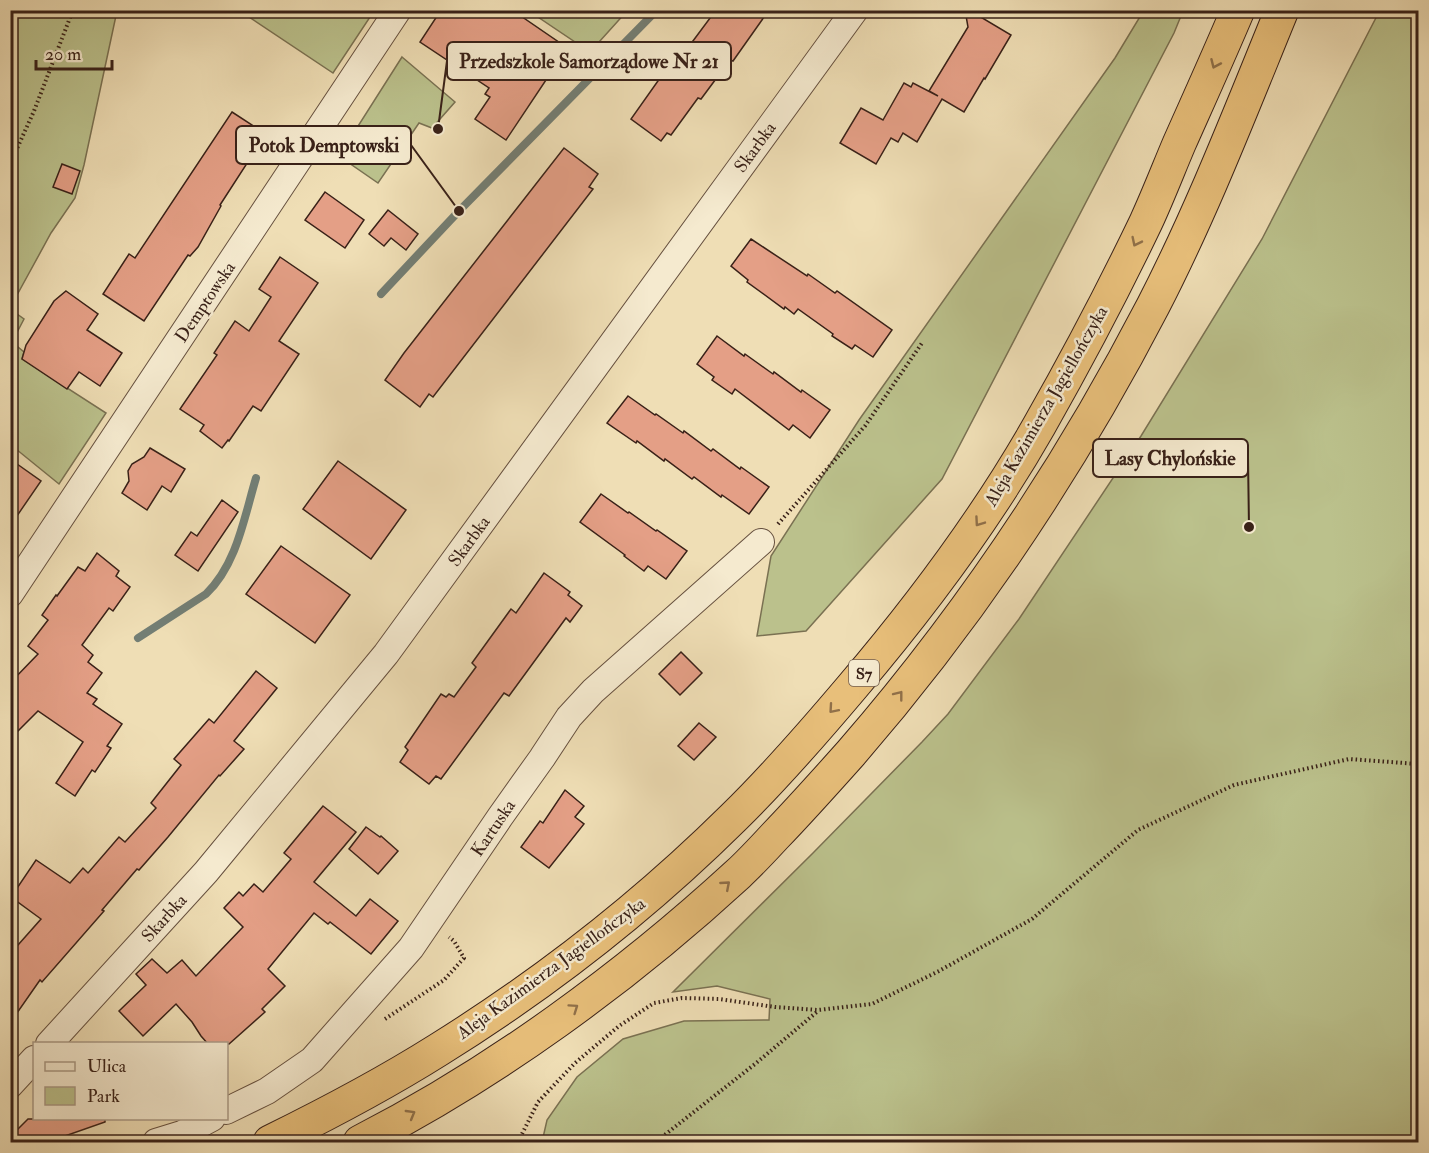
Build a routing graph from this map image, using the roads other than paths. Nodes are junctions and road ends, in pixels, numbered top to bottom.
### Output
1 (398, 10) edge
2 (855, 10) edge
3 (1238, 10) edge
4 (1282, 10) edge
5 (761, 542) road end
6 (10, 594) edge
7 (51, 1042) edge
8 (33, 1060) edge
9 (10, 1085) edge
10 (228, 1110) edge
11 (210, 1120) edge
12 (156, 1143) edge
13 (270, 1143) edge
14 (360, 1143) edge

1 - 6 street, Demptowska
2 - 7 street, Skarbka
3 -> 13 highway, Aleja Kazimierza Jagiellończyka / S7
14 -> 4 highway, S7
5 - 10 street, Kartuska
8 - 9 street
11 - 12 street

